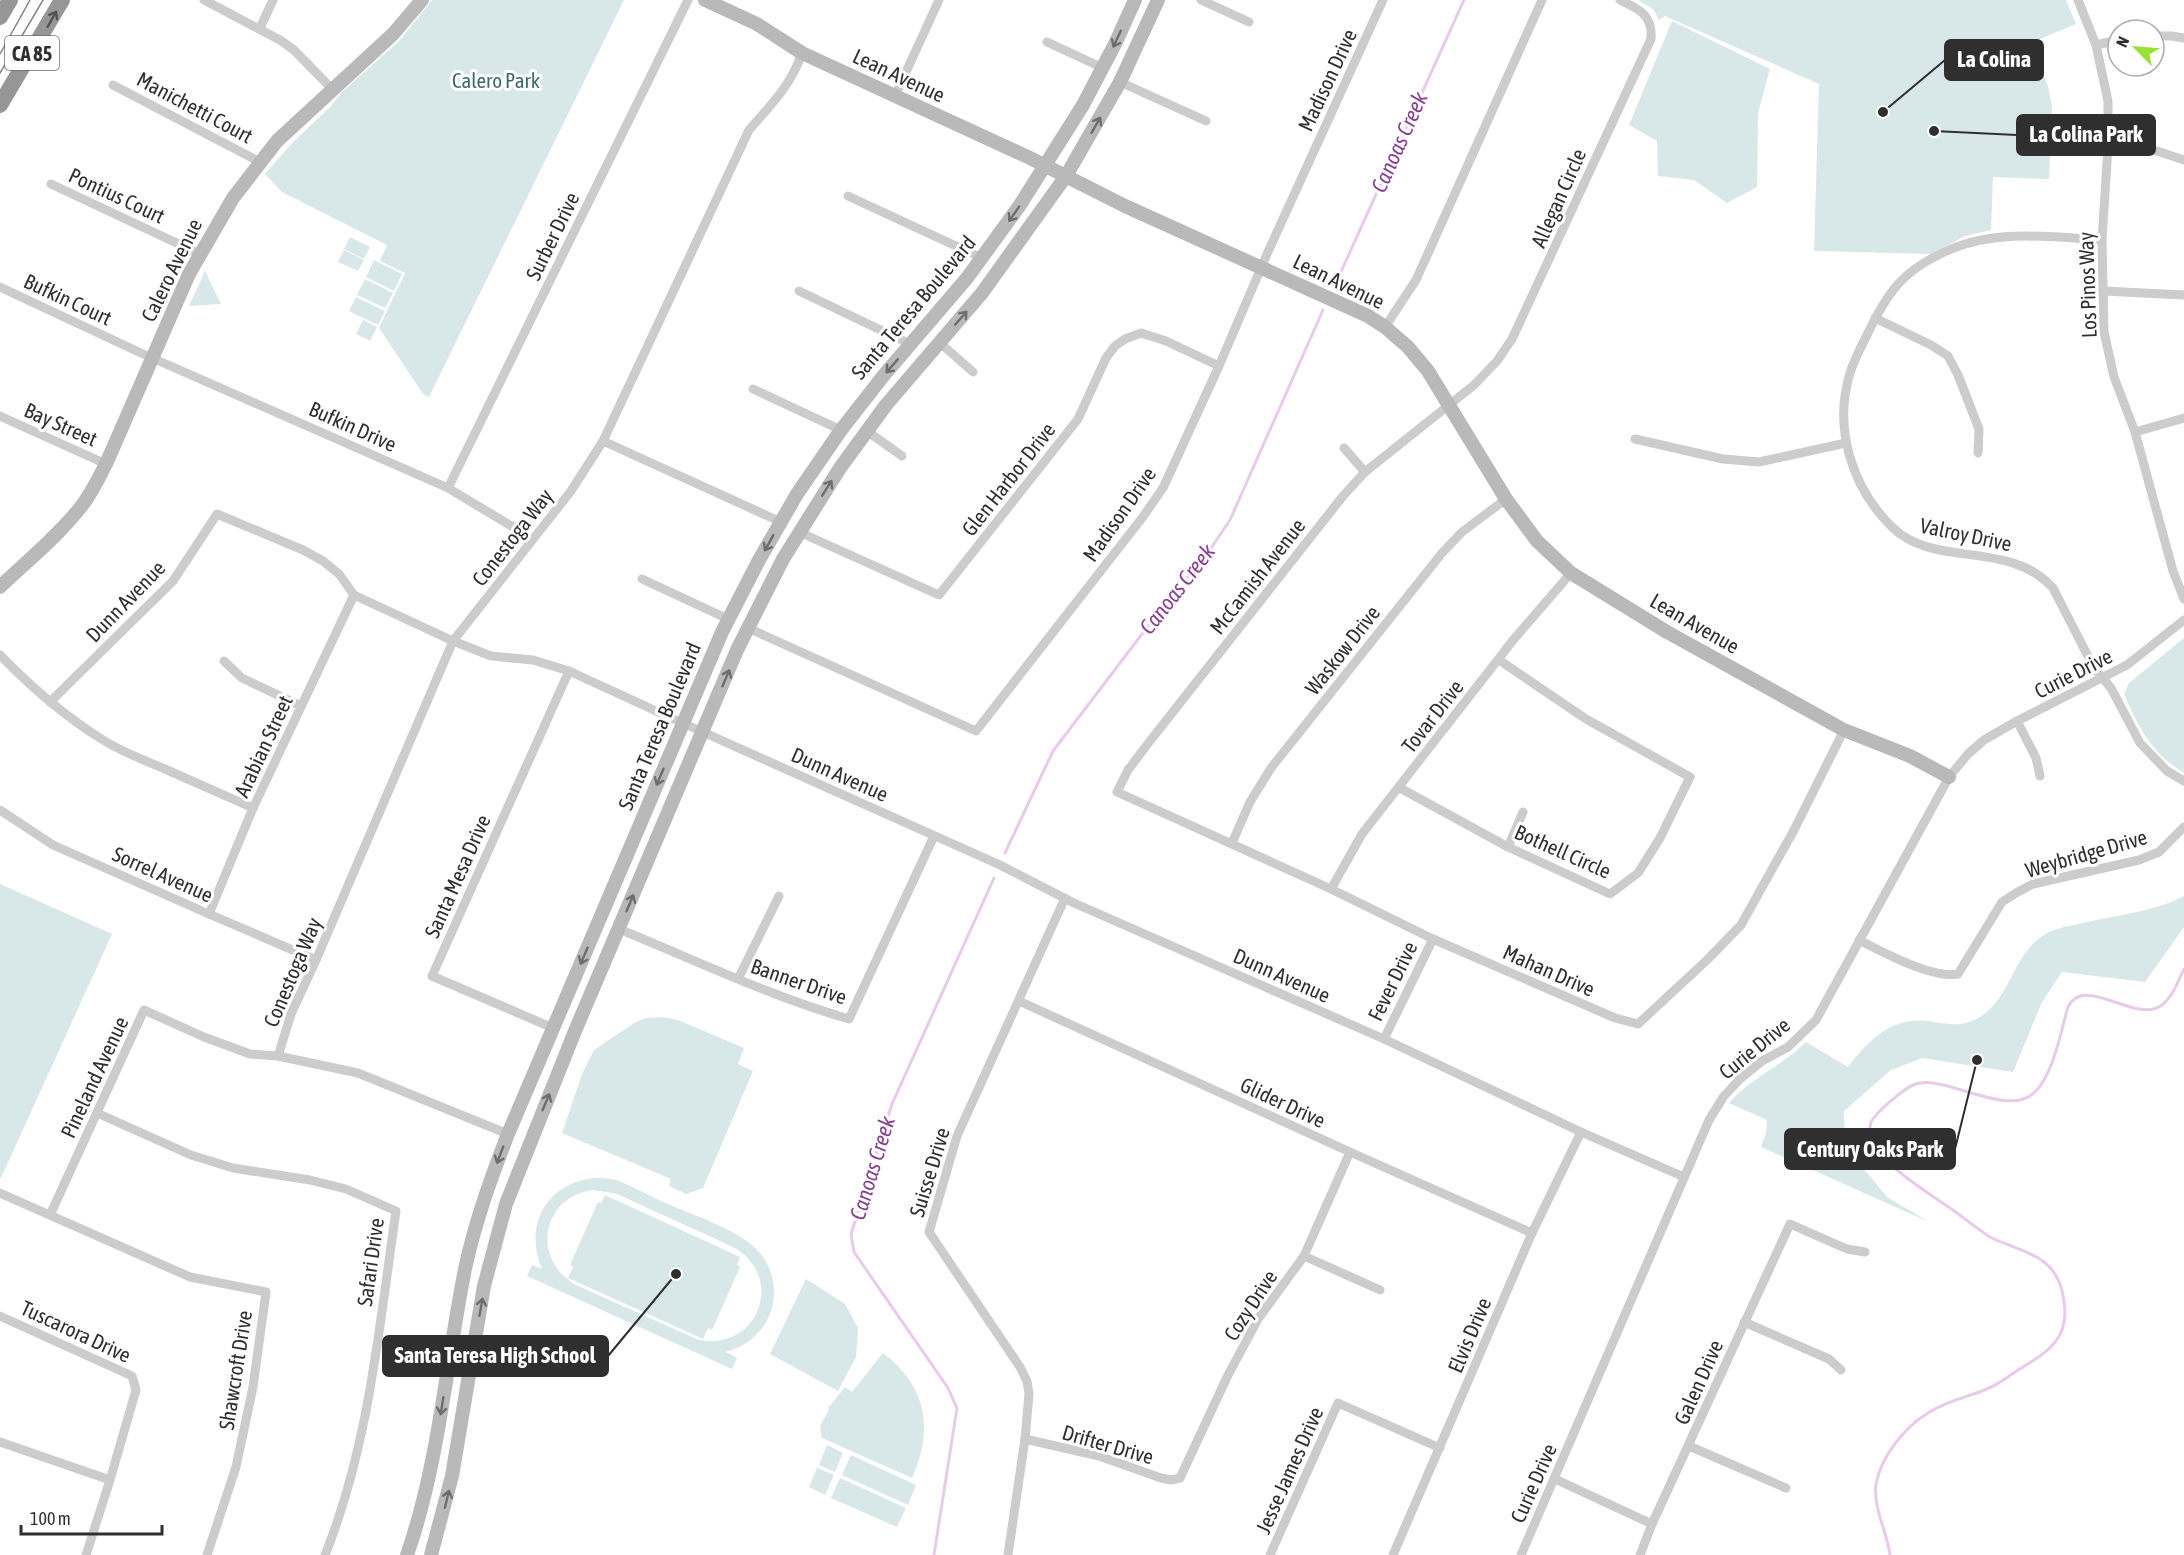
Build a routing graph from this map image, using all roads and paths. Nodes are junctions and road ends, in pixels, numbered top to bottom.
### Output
1 (9, 0) edge
2 (62, 0) edge
3 (204, 0) edge
4 (273, 0) edge
5 (422, 0) edge
6 (688, 0) edge
7 (705, 0) edge
8 (939, 0) edge
9 (1135, 0) edge
10 (1158, 0) edge
11 (1201, 0) edge
12 (1383, 0) edge
13 (1542, 0) edge
14 (1620, 0) edge
15 (2078, 0) edge
16 (0, 17) edge
17 (1249, 22) dead end
18 (260, 28) junction
19 (2166, 36) edge
20 (2184, 38) edge
21 (1047, 42) dead end
22 (2106, 43) edge
23 (2096, 45) junction
24 (802, 53) junction
25 (1103, 68) junction
26 (1120, 82) junction
27 (113, 85) dead end
28 (332, 89) junction
29 (895, 96) junction
30 (0, 105) edge
31 (1206, 121) dead end
32 (2108, 147) junction
33 (2184, 159) edge
34 (260, 162) junction
35 (1047, 165) junction
36 (1066, 176) junction
37 (51, 184) dead end
38 (848, 196) dead end
39 (2102, 240) junction
40 (200, 254) junction
41 (982, 258) junction
42 (1261, 267) junction
43 (0, 287) edge
44 (799, 291) dead end
45 (2103, 291) junction
46 (2184, 295) edge
47 (1875, 318) junction
48 (1385, 327) junction
49 (939, 342) junction
50 (910, 344) junction
51 (153, 358) junction
52 (1219, 366) junction
53 (973, 372) dead end
54 (753, 389) dead end
55 (1449, 404) junction
56 (1, 418) edge
57 (2184, 418) edge
58 (841, 430) junction
59 (867, 431) junction
60 (2135, 432) junction
61 (1635, 439) dead end
62 (603, 441) junction
63 (1846, 443) junction
64 (1344, 448) dead end
65 (1978, 453) dead end
66 (902, 456) dead end
67 (106, 464) junction
68 (1365, 472) junction
69 (448, 488) junction
70 (1506, 500) junction
71 (781, 522) junction
72 (799, 532) junction
73 (531, 540) junction
74 (1571, 573) junction
75 (642, 579) dead end
76 (0, 587) edge
77 (354, 595) junction
78 (2184, 599) edge
79 (728, 619) junction
80 (2184, 620) edge
81 (748, 628) junction
82 (453, 641) junction
83 (0, 655) edge
84 (1499, 660) junction
85 (224, 661) dead end
86 (568, 671) junction
87 (2103, 678) junction
88 (50, 702) junction
89 (301, 706) junction
90 (2017, 721) junction
91 (683, 723) junction
92 (1844, 730) junction
93 (703, 732) junction
94 (2040, 776) dead end
95 (1949, 777) junction
96 (2184, 781) edge
97 (1400, 788) junction
98 (1117, 792) joint
99 (253, 808) junction
100 (0, 810) edge
101 (1523, 812) dead end
102 (2184, 827) edge
103 (934, 836) junction
104 (1232, 843) junction
105 (1508, 847) junction
106 (1331, 888) junction
107 (779, 896) dead end
108 (1065, 898) junction
109 (208, 914) junction
110 (619, 929) junction
111 (1433, 939) junction
112 (1858, 940) junction
113 (316, 960) junction
114 (738, 979) junction
115 (1019, 1001) junction
116 (554, 1028) junction
117 (1384, 1040) junction
118 (278, 1056) junction
119 (97, 1113) junction
120 (1581, 1132) junction
121 (508, 1134) junction
122 (1350, 1152) junction
123 (1684, 1177) junction
124 (0, 1193) edge
125 (50, 1215) junction
126 (1532, 1233) junction
127 (1865, 1252) dead end
128 (1305, 1256) junction
129 (1380, 1290) dead end
130 (0, 1316) edge
131 (1744, 1322) junction
132 (1841, 1370) dead end
133 (1025, 1439) junction
134 (0, 1442) edge
135 (1689, 1446) junction
136 (1440, 1448) junction
137 (1180, 1478) joint
138 (1555, 1479) junction
139 (110, 1480) junction
140 (1786, 1488) dead end
141 (1652, 1524) junction
142 (86, 1555) edge
143 (207, 1555) edge
144 (324, 1555) edge
145 (407, 1555) edge
146 (430, 1555) edge
147 (1010, 1555) edge
148 (1270, 1555) edge
149 (1394, 1555) edge
150 (1521, 1555) edge
151 (1641, 1555) edge

1 - 16 highway, CA 85
30 -> 2 highway, CA 85
3 - 18 street
4 - 18 street
5 - 28 main road, Calero Avenue
6 - 69 street, Surber Drive
7 - 24 main road, Lean Avenue
8 - 29 street
9 -> 25 main road, Santa Teresa Boulevard
10 - 26 main road, Santa Teresa Boulevard
11 - 17 street
12 - 42 street, Madison Drive
13 - 48 street
14 - 55 street, Allegan Circle
15 - 23 street, Los Pinos Way
18 - 28 street
19 - 20 street
21 - 25 street
22 - 23 street
23 - 32 street, Los Pinos Way
24 - 29 main road, Lean Avenue
24 - 62 street, Conestoga Way
25 - 35 main road, Santa Teresa Boulevard
26 - 31 street
36 -> 26 main road, Santa Teresa Boulevard
27 - 34 street, Manichetti Court
28 - 34 main road, Calero Avenue
29 - 35 main road, Lean Avenue
32 - 33 street
32 - 39 street, Los Pinos Way
34 - 40 main road, Calero Avenue
35 - 36 main road, Lean Avenue
35 -> 41 main road, Santa Teresa Boulevard
36 - 42 main road, Lean Avenue
49 -> 36 main road, Santa Teresa Boulevard
37 - 40 street, Pontius Court
38 - 41 street
39 - 45 street, Los Pinos Way
39 - 47 street, Valroy Drive
40 - 51 main road, Calero Avenue
41 - 50 main road, Santa Teresa Boulevard
42 - 48 main road, Lean Avenue
42 - 52 street, Madison Drive
43 - 51 street, Bufkin Court
44 - 50 street
45 - 46 street
45 - 60 street, Los Pinos Way
47 - 63 street, Valroy Drive
47 - 65 street
48 - 55 main road, Lean Avenue
49 - 53 street
49 - 59 main road, Santa Teresa Boulevard
50 -> 58 main road, Santa Teresa Boulevard
51 - 67 main road, Calero Avenue
51 - 69 street, Bufkin Drive
52 - 72 street, Glen Harbor Drive
52 - 81 street, Madison Drive
54 - 58 street
55 - 68 street, McCamish Avenue
55 - 70 main road, Lean Avenue
56 - 67 street, Bay Street
57 - 60 street
58 - 71 main road, Santa Teresa Boulevard
59 - 66 street
72 -> 59 main road, Santa Teresa Boulevard
60 - 78 street, Los Pinos Way
61 - 63 street
62 - 71 street
62 - 73 street, Conestoga Way
63 - 87 street, Valroy Drive
64 - 68 street
67 - 76 main road, Calero Avenue
68 - 98 street, McCamish Avenue
69 - 73 street, Bufkin Drive
70 - 74 main road, Lean Avenue
70 - 104 street, Waskow Drive
71 -> 79 main road, Santa Teresa Boulevard
72 - 81 main road, Santa Teresa Boulevard
73 - 82 street, Conestoga Way
74 - 84 street, Tovar Drive
74 - 92 main road, Lean Avenue
75 - 79 street
77 - 82 street, Dunn Avenue
77 - 88 street, Dunn Avenue
77 - 89 street, Arabian Street
79 - 91 main road, Santa Teresa Boulevard
80 - 87 street, Curie Drive
93 -> 81 main road, Santa Teresa Boulevard
82 - 86 street, Dunn Avenue
82 - 113 street, Conestoga Way
83 - 88 street
84 - 97 street, Tovar Drive
84 - 105 street, Bothell Circle
85 - 89 street
86 - 91 street, Dunn Avenue
86 - 116 street, Santa Mesa Drive
87 - 90 street, Curie Drive
87 - 96 street, Valroy Drive
88 - 99 street
89 - 99 street, Arabian Street
90 - 94 street
90 - 95 street, Curie Drive
91 - 93 street, Dunn Avenue
91 -> 116 main road, Santa Teresa Boulevard
92 - 95 main road, Lean Avenue
92 - 111 street, Mahan Drive
93 - 103 street, Dunn Avenue
110 -> 93 main road, Santa Teresa Boulevard
95 - 112 street, Curie Drive
97 - 105 street, Bothell Circle
97 - 106 street, Tovar Drive
98 - 104 street, Mahan Drive
99 - 109 street, Arabian Street
100 - 109 street, Sorrel Avenue
101 - 105 street
102 - 112 street, Weybridge Drive
103 - 108 street, Dunn Avenue
103 - 114 street, Banner Drive
104 - 106 street, Mahan Drive
106 - 111 street, Mahan Drive
107 - 114 street
108 - 115 street, Suisse Drive
108 - 117 street, Dunn Avenue
109 - 113 street, Sorrel Avenue
110 - 114 street, Banner Drive
146 -> 110 main road, Santa Teresa Boulevard
111 - 117 street, Fever Drive
112 - 123 street, Curie Drive
113 - 118 street, Conestoga Way
115 - 122 street, Glider Drive
115 - 133 street, Suisse Drive
116 - 121 main road, Santa Teresa Boulevard
117 - 120 street, Dunn Avenue
118 - 119 street, Pineland Avenue
118 - 121 street, Pineland Avenue
119 - 125 street, Pineland Avenue
119 - 144 street, Safari Drive
120 - 123 street, Dunn Avenue
120 - 126 street, Elvis Drive
121 -> 145 main road, Santa Teresa Boulevard
122 - 126 street, Glider Drive
122 - 128 street, Cozy Drive
123 - 138 street, Curie Drive
124 - 125 street, Shawcroft Drive
125 - 143 street, Shawcroft Drive
126 - 136 street, Elvis Drive
127 - 131 street, Galen Drive
128 - 129 street
128 - 137 street, Cozy Drive
130 - 139 street, Tuscarora Drive
131 - 132 street
131 - 135 street, Galen Drive
133 - 137 street, Drifter Drive
133 - 147 street, Suisse Drive
134 - 139 street
135 - 140 street
135 - 141 street, Galen Drive
136 - 148 street, Jesse James Drive
136 - 149 street, Elvis Drive
138 - 141 street
138 - 150 street, Curie Drive
139 - 142 street, Tuscarora Drive
141 - 151 street, Galen Drive

